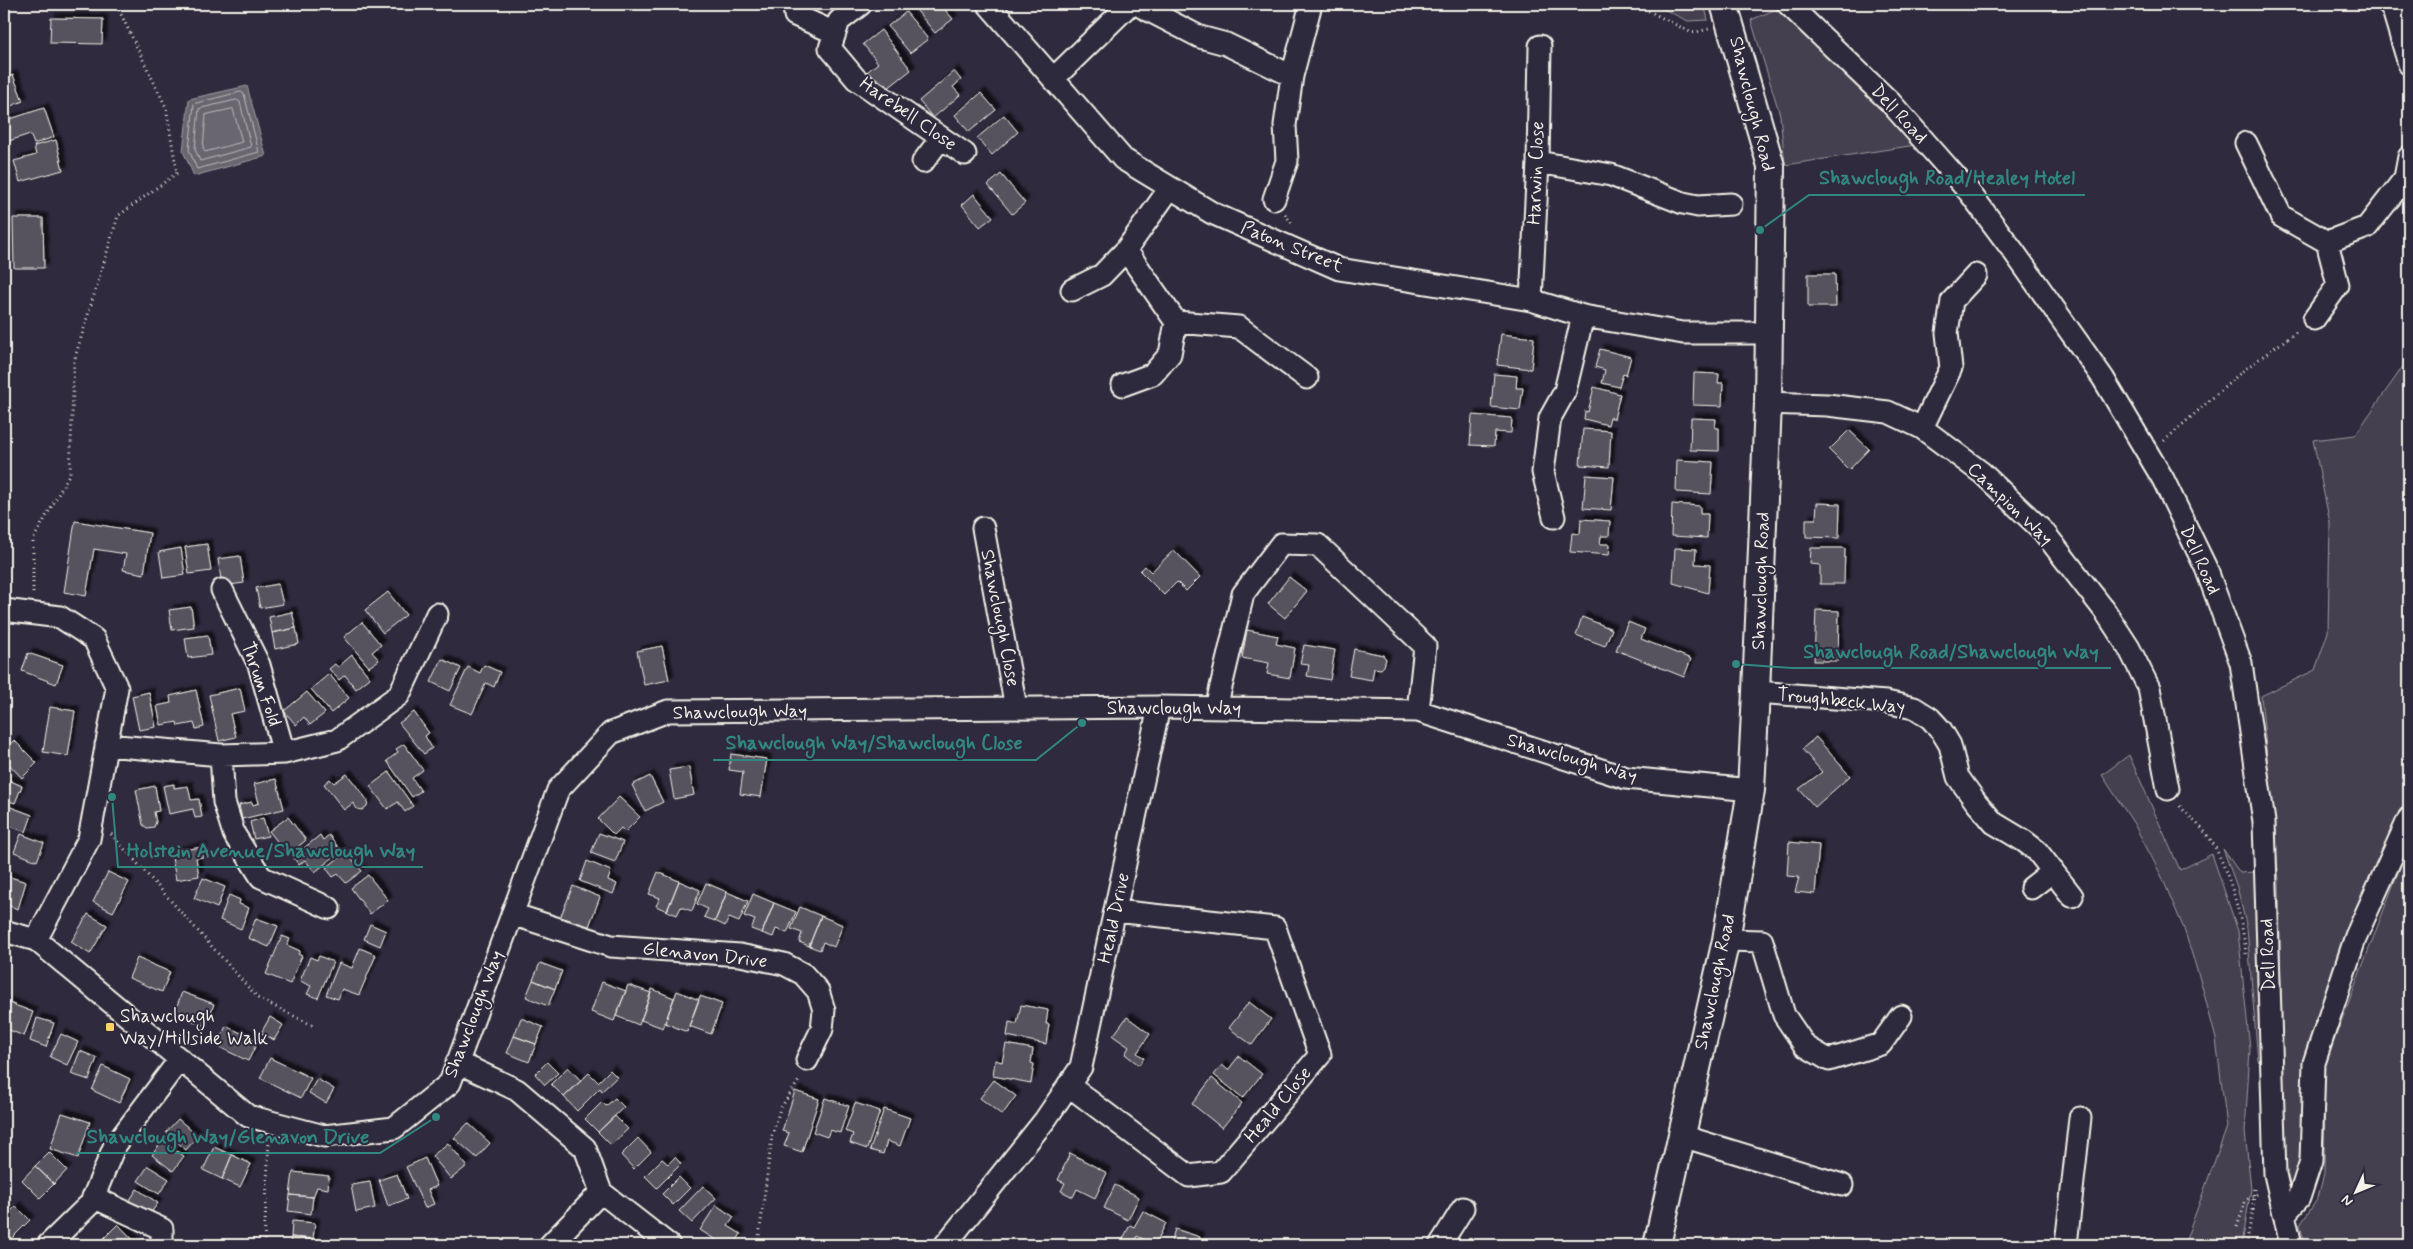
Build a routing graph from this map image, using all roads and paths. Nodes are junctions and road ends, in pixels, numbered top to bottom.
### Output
1 (116, 4) edge
2 (794, 4) edge
3 (862, 4) edge
4 (988, 4) edge
5 (1130, 4) edge
6 (1136, 4) edge
7 (1311, 4) edge
8 (1635, 4) edge
9 (1788, 4) edge
10 (2388, 4) edge
11 (1728, 13) edge
12 (835, 32) junction
13 (1540, 46) dead end
14 (2409, 64) edge
15 (1292, 76) junction
16 (1053, 79) junction
17 (941, 138) junction
18 (2246, 143) dead end
19 (965, 154) dead end
20 (2409, 157) edge
21 (923, 162) dead end
22 (1538, 162) junction
23 (1170, 188) junction
24 (1274, 200) dead end
25 (1731, 204) dead end
26 (2327, 242) junction
27 (1126, 250) junction
28 (1976, 275) dead end
29 (1072, 290) dead end
30 (1531, 300) junction
31 (1583, 316) junction
32 (2314, 319) joint
33 (1176, 322) junction
34 (1768, 334) junction
35 (1307, 378) dead end
36 (1123, 385) dead end
37 (1768, 403) junction
38 (1922, 428) junction
39 (2148, 455) junction
40 (1554, 517) dead end
41 (983, 528) dead end
42 (222, 590) dead end
43 (4, 610) edge
44 (33, 613) junction
45 (437, 614) dead end
46 (1756, 692) junction
47 (1159, 707) junction
48 (1016, 708) junction
49 (1216, 708) junction
50 (1418, 711) junction
51 (106, 745) junction
52 (284, 753) junction
53 (221, 755) junction
54 (2168, 789) joint
55 (1751, 790) junction
56 (2409, 818) edge
57 (92, 820) junction
58 (2053, 871) junction
59 (2031, 888) dead end
60 (2072, 896) dead end
61 (329, 908) dead end
62 (1115, 910) junction
63 (512, 914) junction
64 (2243, 929) dead end
65 (4, 931) edge
66 (36, 940) junction
67 (1726, 940) junction
68 (1901, 1016) dead end
69 (314, 1026) dead end
70 (180, 1059) junction
71 (807, 1060) joint
72 (457, 1062) junction
73 (1068, 1085) junction
74 (2080, 1118) dead end
75 (270, 1122) junction
76 (1682, 1136) junction
77 (2254, 1185) dead end
78 (1842, 1186) dead end
79 (601, 1192) junction
80 (93, 1197) junction
81 (2282, 1205) junction
82 (1462, 1208) dead end
83 (2237, 1227) dead end
84 (48, 1245) edge
85 (162, 1245) edge
86 (264, 1245) edge
87 (550, 1245) edge
88 (669, 1245) edge
89 (758, 1245) edge
90 (945, 1245) edge
91 (1440, 1245) edge
92 (1657, 1245) edge
93 (2066, 1245) edge
94 (2246, 1245) edge
95 (2291, 1245) edge

1 - 44 path
2 - 12 street
3 - 12 street
4 - 16 street, Paton Street
5 - 16 street
6 - 15 street
7 - 15 street
8 - 11 path
9 - 39 street, Dell Road
10 - 14 street
11 - 34 main road, Shawclough Road
12 - 17 street, Harebell Close
13 - 22 street, Harwin Close
15 - 24 street
16 - 23 street, Paton Street
17 - 19 street, Harebell Close
17 - 21 street
18 - 26 street
20 - 26 street
22 - 25 street
22 - 30 street, Harwin Close
23 - 27 street
23 - 30 street, Paton Street
26 - 32 street
27 - 29 street
27 - 33 street
28 - 38 street
30 - 31 street, Paton Street
31 - 34 street, Paton Street
31 - 40 street
32 - 39 path
33 - 35 street
33 - 36 street
34 - 37 main road, Shawclough Road
37 - 38 street, Campion Way
37 - 46 main road, Shawclough Road
38 - 54 street, Campion Way
39 - 81 street, Dell Road
41 - 48 street, Shawclough Close
42 - 52 street, Thrum Fold
43 - 44 street
44 - 51 street
45 - 52 street
46 - 55 main road, Shawclough Road
46 - 58 street, Troughbeck Way
47 - 48 street, Shawclough Way
47 - 49 street, Shawclough Way
47 - 62 street, Heald Drive
48 - 63 street, Shawclough Way
49 - 50 street, Shawclough Way
49 - 50 street
50 - 55 street, Shawclough Way
51 - 53 street
51 - 57 street
52 - 53 street
53 - 61 street
54 - 64 path
55 - 67 main road, Shawclough Road
56 - 81 street
57 - 66 street
57 - 69 path
58 - 59 street
58 - 60 street, Troughbeck Way
62 - 73 street, Heald Drive
62 - 73 street, Heald Close
63 - 71 street, Glenavon Drive
63 - 72 street, Shawclough Way
65 - 66 street, Shawclough Way
66 - 70 street, Shawclough Way
67 - 68 street
67 - 76 main road, Shawclough Road
70 - 75 street, Shawclough Way
70 - 80 street
71 - 89 path
72 - 75 street, Shawclough Way
72 - 79 street
73 - 90 street, Heald Drive
74 - 93 street
75 - 86 path
76 - 78 street
76 - 92 main road, Shawclough Road
77 - 94 path, bridge
79 - 87 street
79 - 88 street
80 - 84 street
80 - 85 street
81 - 83 path
81 - 95 street, Dell Road
82 - 91 street

